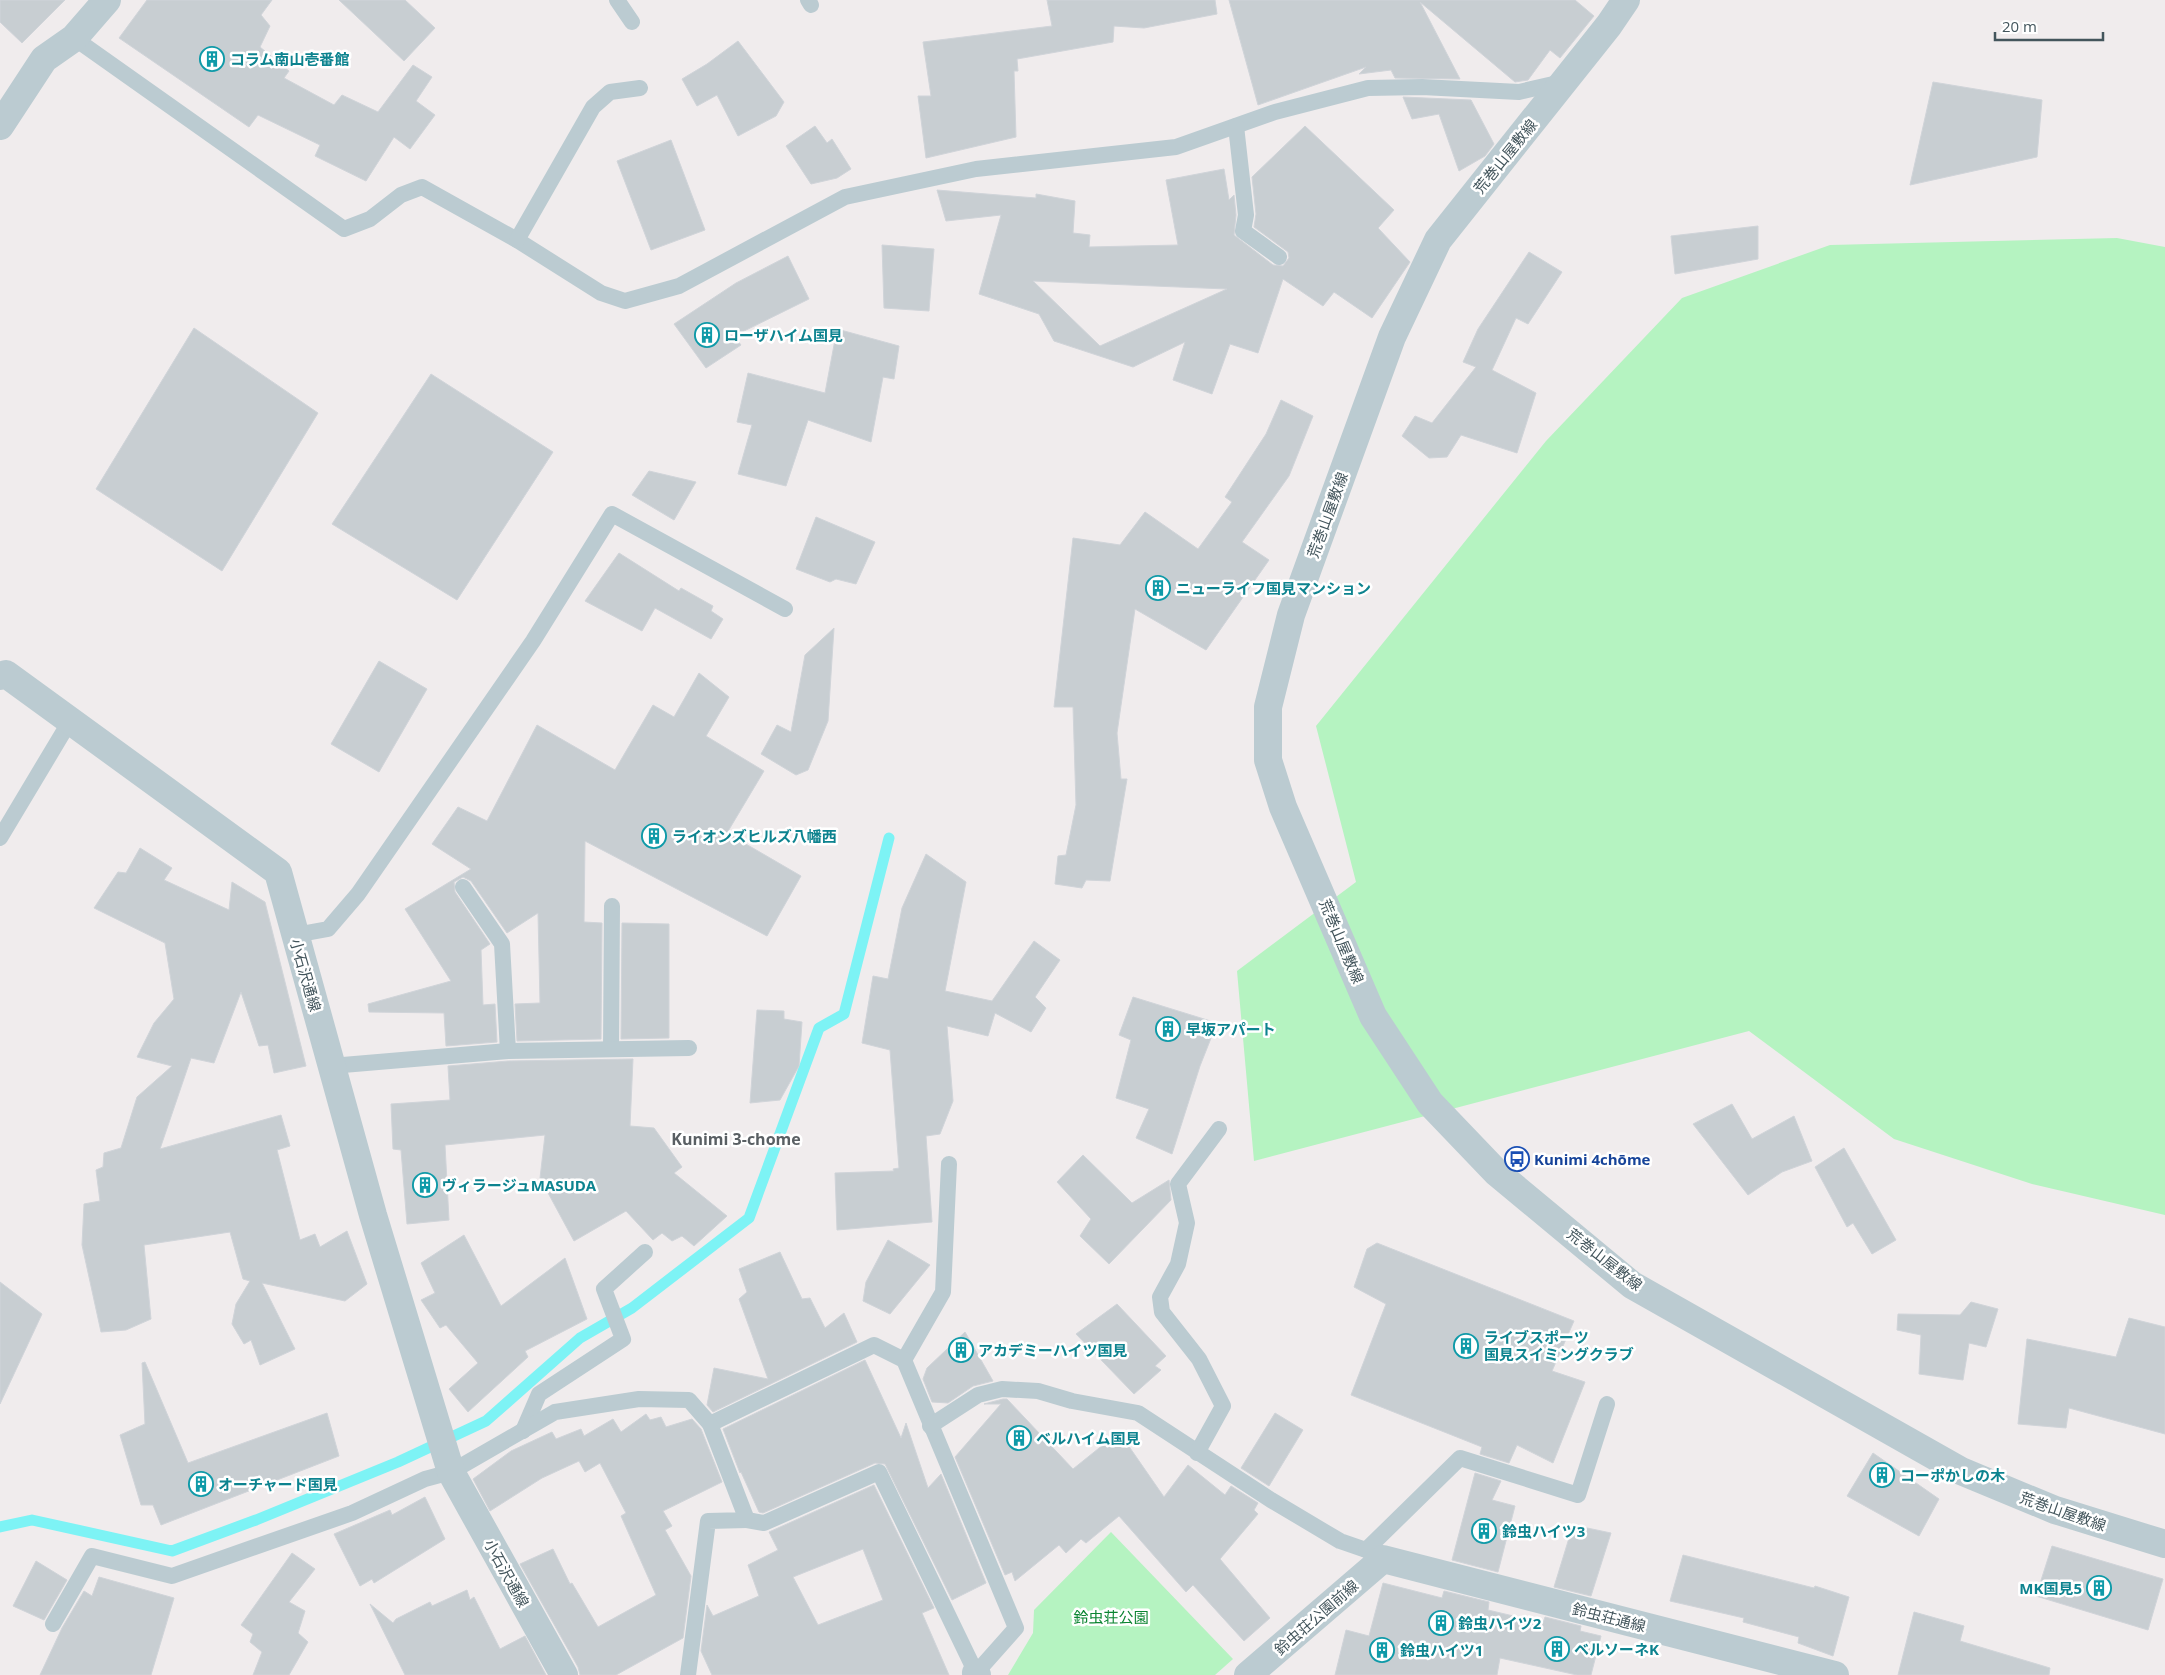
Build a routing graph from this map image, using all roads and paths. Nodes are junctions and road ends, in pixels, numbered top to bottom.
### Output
1 (107, 0) edge
2 (617, 0) edge
3 (1626, 0) edge
4 (632, 22) dead end
5 (74, 38) junction
6 (1564, 81) junction
7 (640, 88) dead end
8 (0, 126) edge
9 (1236, 126) junction
10 (517, 240) junction
11 (1279, 257) dead end
12 (785, 610) dead end
13 (0, 676) edge
14 (70, 721) junction
15 (0, 838) edge
16 (463, 887) dead end
17 (612, 906) dead end
18 (295, 935) junction
19 (689, 1048) dead end
20 (612, 1049) junction
21 (508, 1051) junction
22 (331, 1066) junction
23 (1220, 1129) dead end
24 (950, 1164) dead end
25 (645, 1252) dead end
26 (904, 1360) junction
27 (1607, 1404) dead end
28 (710, 1424) junction
29 (930, 1426) junction
30 (522, 1431) junction
31 (1197, 1453) junction
32 (451, 1472) junction
33 (747, 1520) junction
34 (2165, 1544) edge
35 (1375, 1554) junction
36 (53, 1624) dead end
37 (977, 1674) edge
38 (564, 1675) edge
39 (688, 1675) edge
40 (1248, 1675) edge
41 (1835, 1675) edge

1 - 5 street
2 - 4 lane
3 - 6 street, 荒巻山屋敷線
5 - 8 street
5 - 10 lane
6 - 9 lane
6 - 34 street, 荒巻山屋敷線
7 - 10 lane
9 - 10 lane
9 - 11 lane
12 - 18 lane
13 - 14 street, 小石沢通線
14 - 15 lane
14 - 18 street, 小石沢通線
16 - 21 lane
17 - 20 lane
18 - 22 street, 小石沢通線
19 - 20 lane
20 - 21 lane
21 - 22 lane
22 - 32 street, 小石沢通線
23 - 31 lane
24 - 26 lane
25 - 30 lane
26 - 28 lane
26 - 29 lane
27 - 35 lane
28 - 30 lane
28 - 33 lane
29 - 31 lane
29 - 37 lane
30 - 32 lane
31 - 35 lane
32 - 36 lane
32 - 38 street, 小石沢通線
33 - 37 lane
33 - 39 lane
35 - 40 street, 鈴虫荘公園前線
35 - 41 street, 鈴虫荘通線

